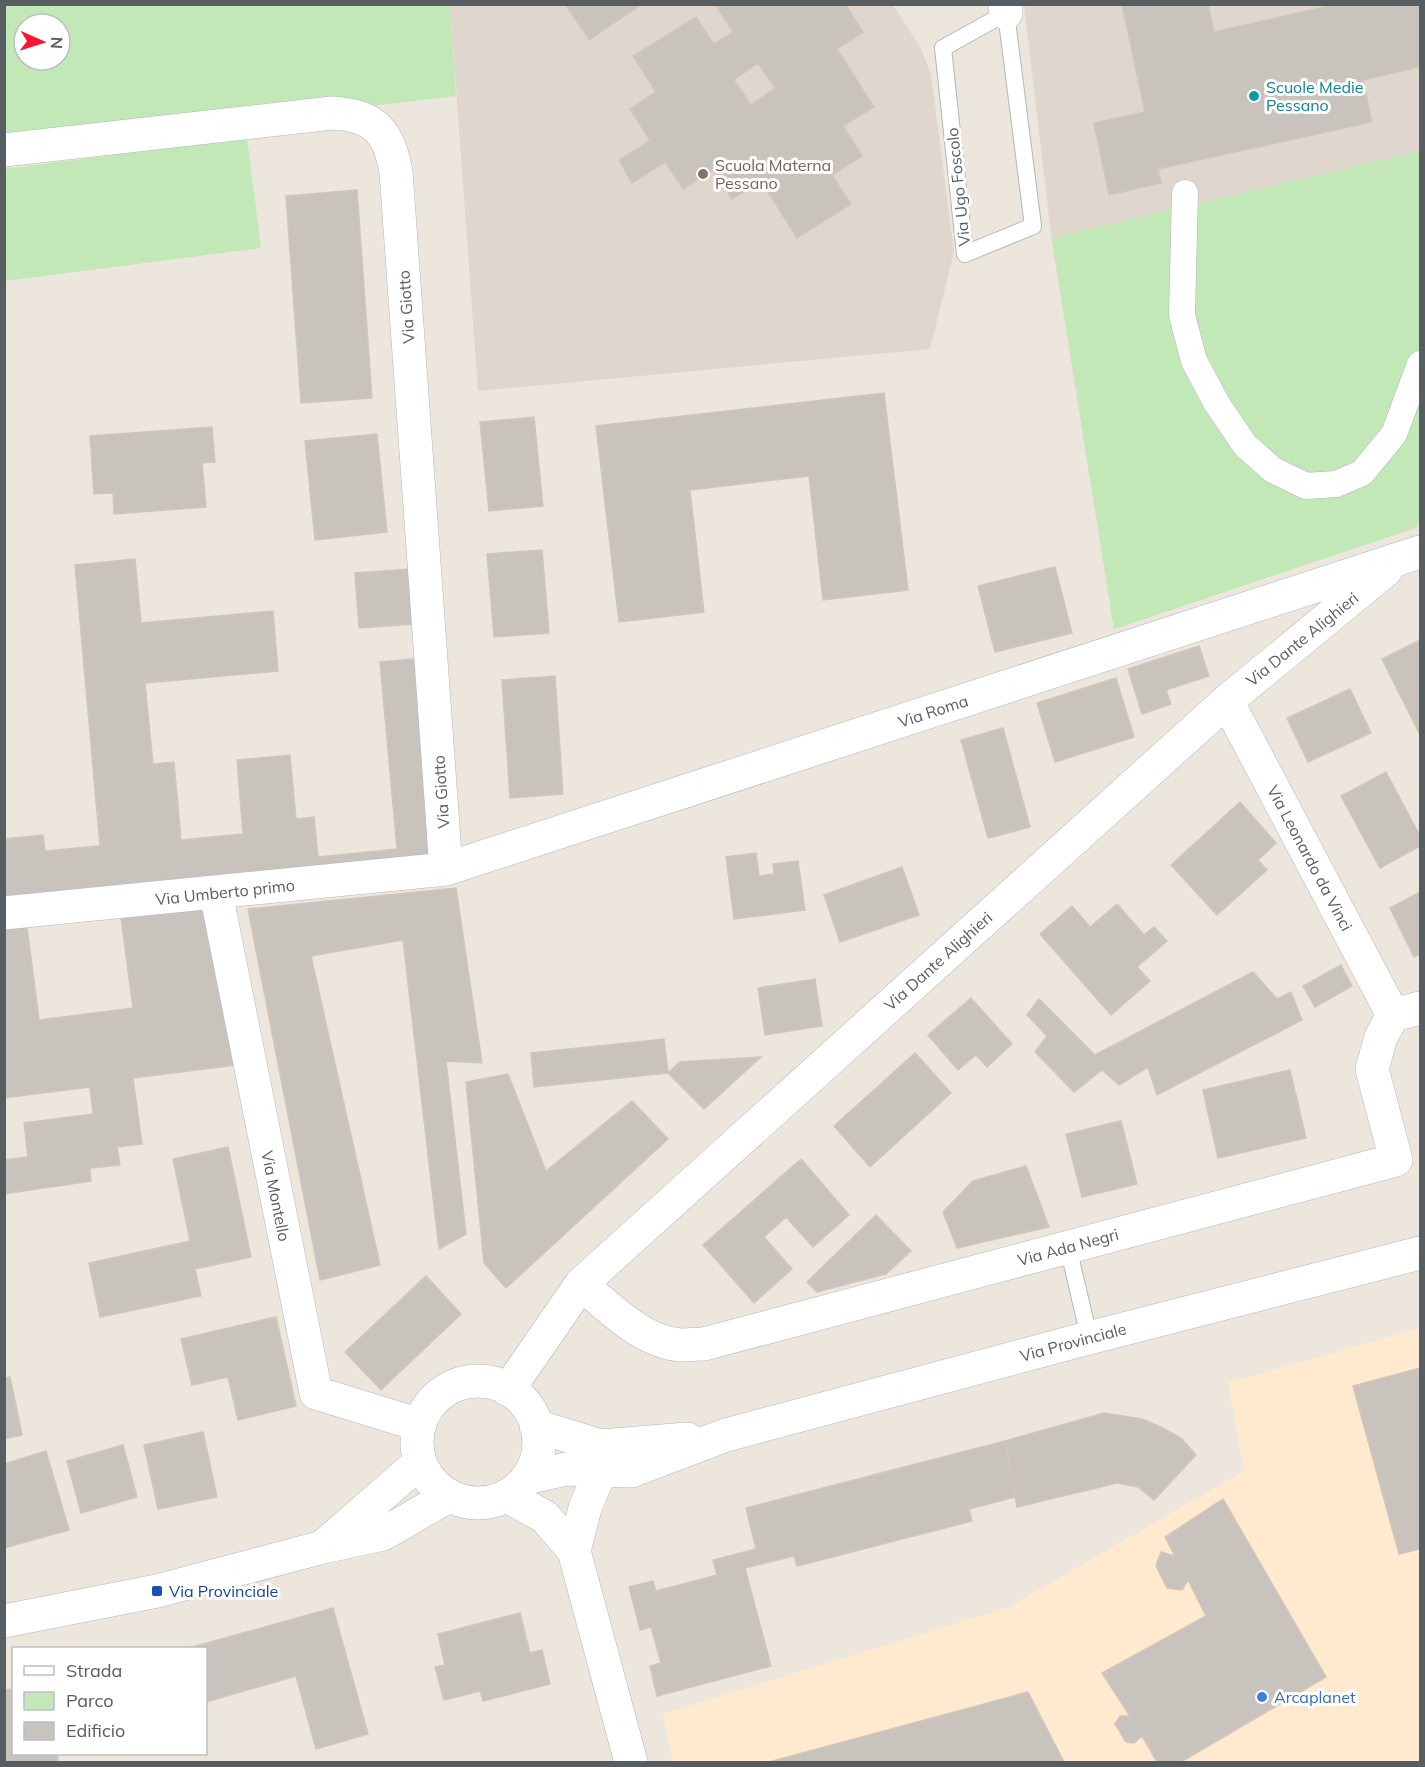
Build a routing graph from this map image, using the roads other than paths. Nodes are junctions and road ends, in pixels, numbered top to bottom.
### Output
1 (1005, 9) edge
2 (4, 150) edge
3 (1185, 193) dead end
4 (1420, 364) edge
5 (1409, 556) edge
6 (1227, 700) junction
7 (446, 869) junction
8 (216, 893) junction
9 (4, 913) edge
10 (1407, 1011) edge
11 (1068, 1247) junction
12 (1420, 1253) edge
13 (581, 1284) junction
14 (1089, 1337) junction
15 (508, 1390) junction
16 (420, 1425) junction
17 (536, 1426) junction
18 (726, 1435) junction
19 (420, 1462) junction
20 (601, 1470) junction
21 (517, 1487) junction
22 (449, 1496) junction
23 (323, 1547) junction
24 (574, 1551) junction
25 (4, 1621) edge
26 (631, 1762) edge

1 - 1 lane, Via Ugo Foscolo
2 - 7 street, Via Giotto
3 - 4 street
5 - 6 street, Via Dante Alighieri
5 - 7 street, Via Roma
6 - 10 street, Via Leonardo da Vinci
6 - 13 street, Via Dante Alighieri
7 - 8 street, Via Umberto primo
8 - 9 street, Via Umberto primo
8 - 16 street, Via Montello
10 - 11 street, Via Ada Negri
11 - 13 street, Via Ada Negri
11 - 14 lane
12 - 14 street, Via Provinciale
13 - 15 street, Via Dante Alighieri
14 - 18 street, Via Provinciale
15 - 16 street
15 - 17 street
16 - 19 street
17 - 18 street, Via Provinciale
17 - 21 street
18 - 20 street, Via Provinciale
19 - 22 street, Via Provinciale
19 - 23 street
20 - 21 street, Via Provinciale
20 - 24 street
21 - 22 street, Via Provinciale
21 - 24 street
22 - 23 street
23 - 25 street
24 - 26 street

